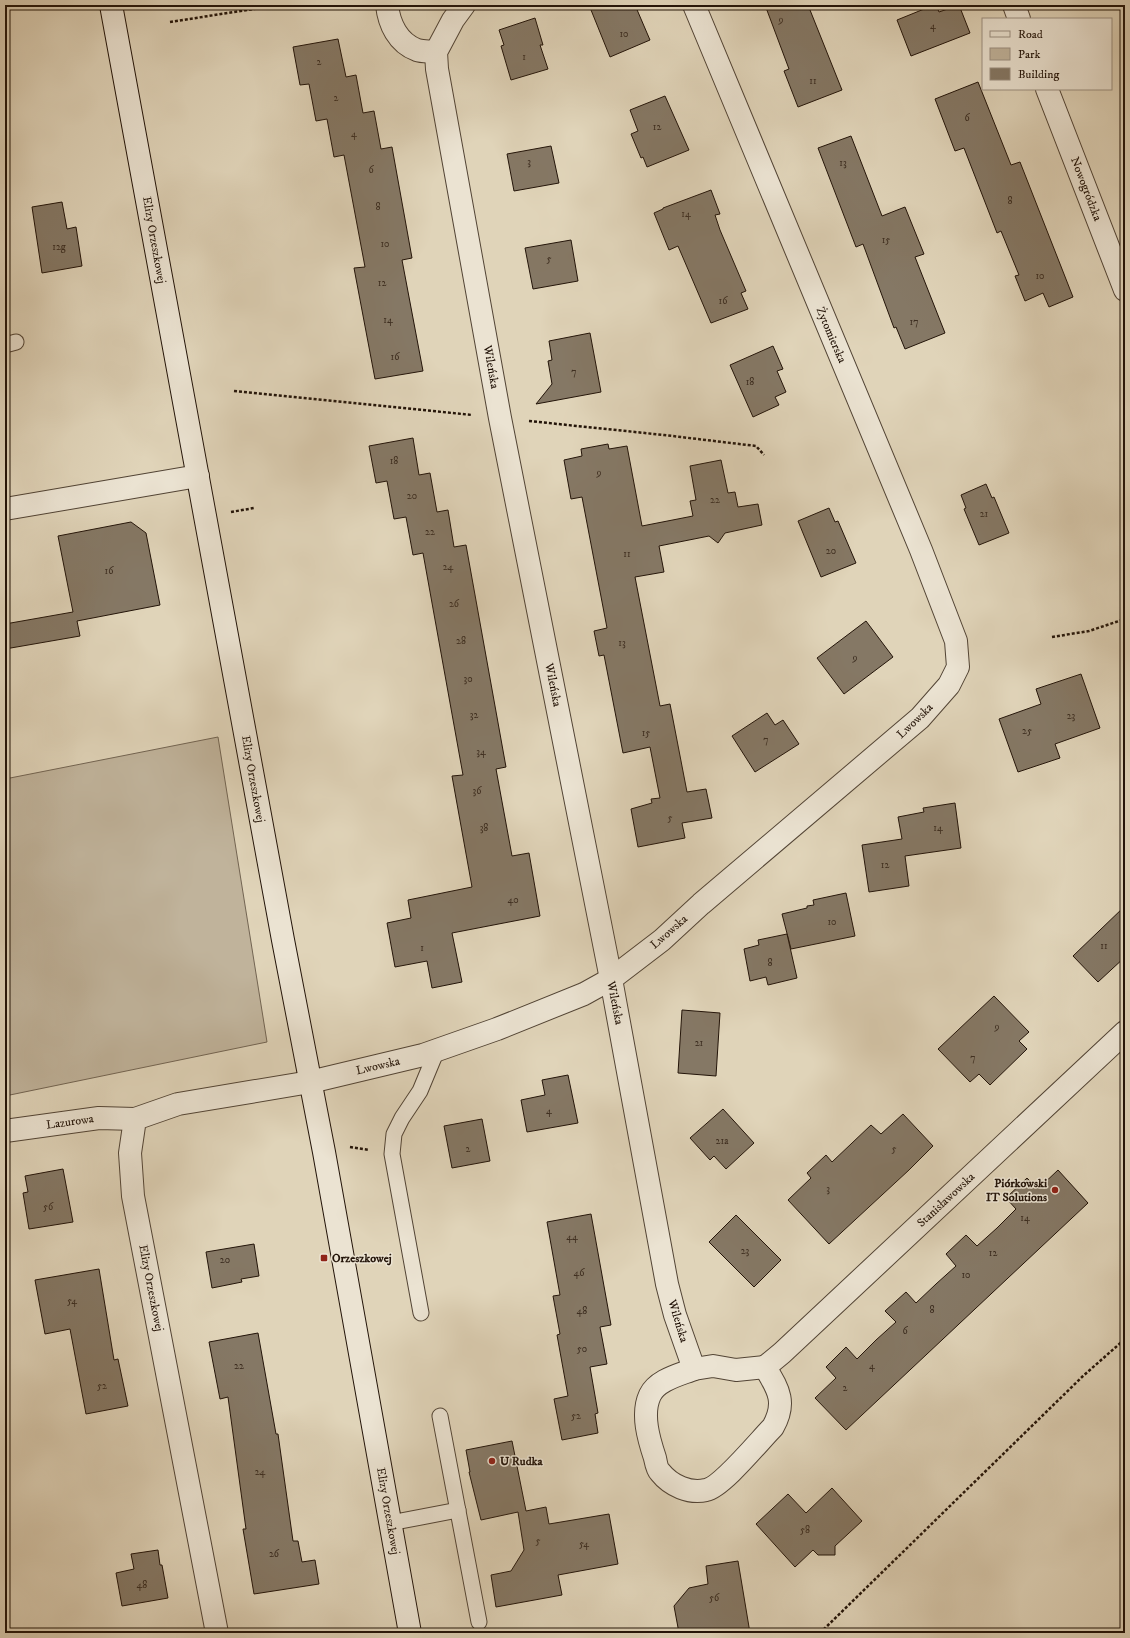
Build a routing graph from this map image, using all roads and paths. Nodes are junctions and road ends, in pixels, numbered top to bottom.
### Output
1 (111, 5) edge
2 (279, 5) edge
3 (387, 5) edge
4 (464, 5) edge
5 (694, 5) edge
6 (1014, 5) edge
7 (1019, 18) edge
8 (170, 22) dead end
9 (436, 52) junction
10 (1047, 90) edge
11 (1125, 290) edge
12 (198, 476) junction
13 (5, 508) edge
14 (1125, 619) edge
15 (1052, 637) dead end
16 (958, 667) joint
17 (611, 979) junction
18 (1125, 1032) edge
19 (437, 1050) junction
20 (310, 1082) junction
21 (135, 1119) junction
22 (5, 1131) edge
23 (421, 1313) dead end
24 (1125, 1339) edge
25 (765, 1367) junction
26 (694, 1369) junction
27 (440, 1416) dead end
28 (458, 1510) junction
29 (390, 1523) junction
30 (479, 1622) dead end
31 (217, 1633) edge
32 (410, 1633) edge
33 (820, 1633) edge

1 - 12 street, Elizy Orzeszkowej
2 - 8 path
3 - 9 street
4 - 9 street, Wileńska
5 - 16 street, Żytomierska
6 - 7 street
9 - 17 street, Wileńska
10 - 11 street, Nowogródzka
12 - 13 street
12 - 20 street, Elizy Orzeszkowej
14 - 15 path
16 - 17 street, Lwowska
17 - 19 street, Lwowska
17 - 26 street, Wileńska
18 - 25 street, Stanisławowska
19 - 20 street, Lwowska
19 - 23 lane
20 - 21 street
20 - 29 street, Elizy Orzeszkowej
21 - 22 street, Lazurowa
21 - 31 street, Elizy Orzeszkowej
24 - 33 path
25 - 26 street
25 - 26 street
27 - 28 lane
28 - 29 lane
28 - 30 lane
29 - 32 street, Elizy Orzeszkowej

